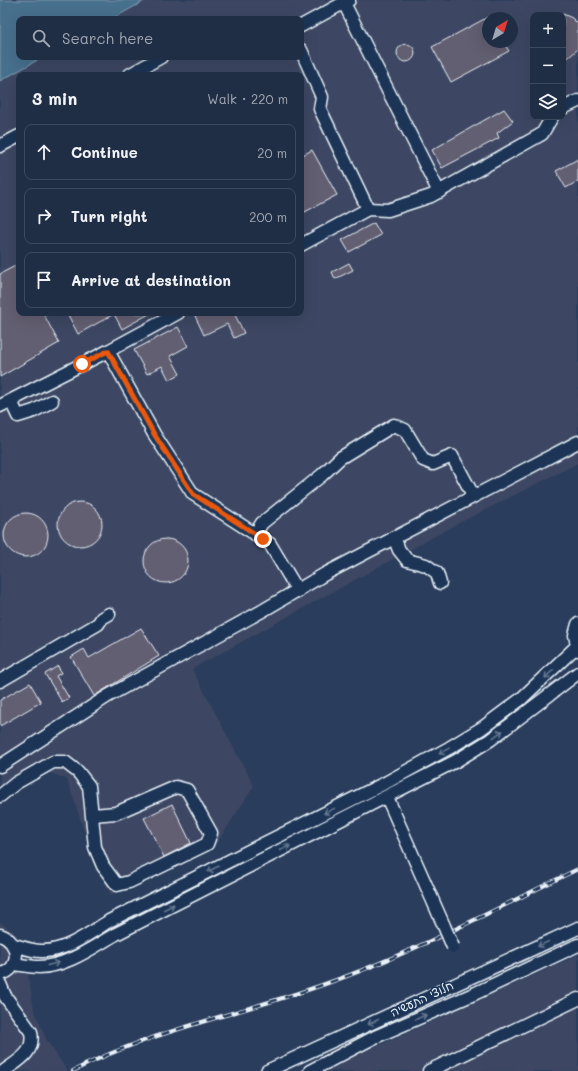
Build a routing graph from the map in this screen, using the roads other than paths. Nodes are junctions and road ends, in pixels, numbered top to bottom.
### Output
1 (347, 1) edge
2 (304, 24) edge
3 (304, 57) edge
4 (156, 60) edge
5 (134, 72) edge
6 (578, 101) edge
7 (566, 107) edge
8 (550, 120) edge
9 (16, 138) edge
10 (0, 146) edge
11 (439, 192) junction
12 (368, 208) junction
13 (304, 243) edge
14 (172, 316) edge
15 (108, 351) junction
16 (11, 401) junction
17 (52, 401) dead end
18 (0, 406) edge
19 (578, 442) edge
20 (473, 495) junction
21 (255, 534) junction
22 (394, 537) junction
23 (440, 583) dead end
24 (298, 590) junction
25 (109, 614) dead end
26 (578, 624) edge
27 (577, 648) edge
28 (578, 673) edge
29 (0, 681) edge
30 (0, 766) edge
31 (0, 796) edge
32 (387, 797) junction
33 (93, 815) junction
34 (578, 928) edge
35 (0, 935) edge
36 (14, 945) junction
37 (578, 945) edge
38 (453, 947) dead end
39 (14, 964) junction
40 (0, 974) edge
41 (0, 984) edge
42 (578, 999) edge
43 (4, 1071) edge
44 (267, 1071) edge
45 (310, 1071) edge
46 (429, 1071) edge

1 - 2 street
1 - 11 street
3 - 12 street
4 - 5 street
6 - 7 street
8 - 11 street
9 - 10 street
11 - 12 street
12 - 13 street
14 - 15 street
15 - 16 street
15 - 21 street
16 - 17 street
16 - 18 street
19 - 20 street
20 - 21 street
20 - 22 street
21 - 24 street
22 - 23 street
22 - 24 street
24 - 30 street
25 - 29 street
26 - 27 street
27 -> 36 street
32 -> 28 street
31 - 33 street
32 - 38 street, bridge
39 -> 32 street
33 - 33 street
34 -> 44 street, חלוצי התעשיה
35 - 36 street
36 - 39 street
45 -> 37 street, חלוצי התעשיה
39 - 40 street
41 - 43 street
42 - 46 street

